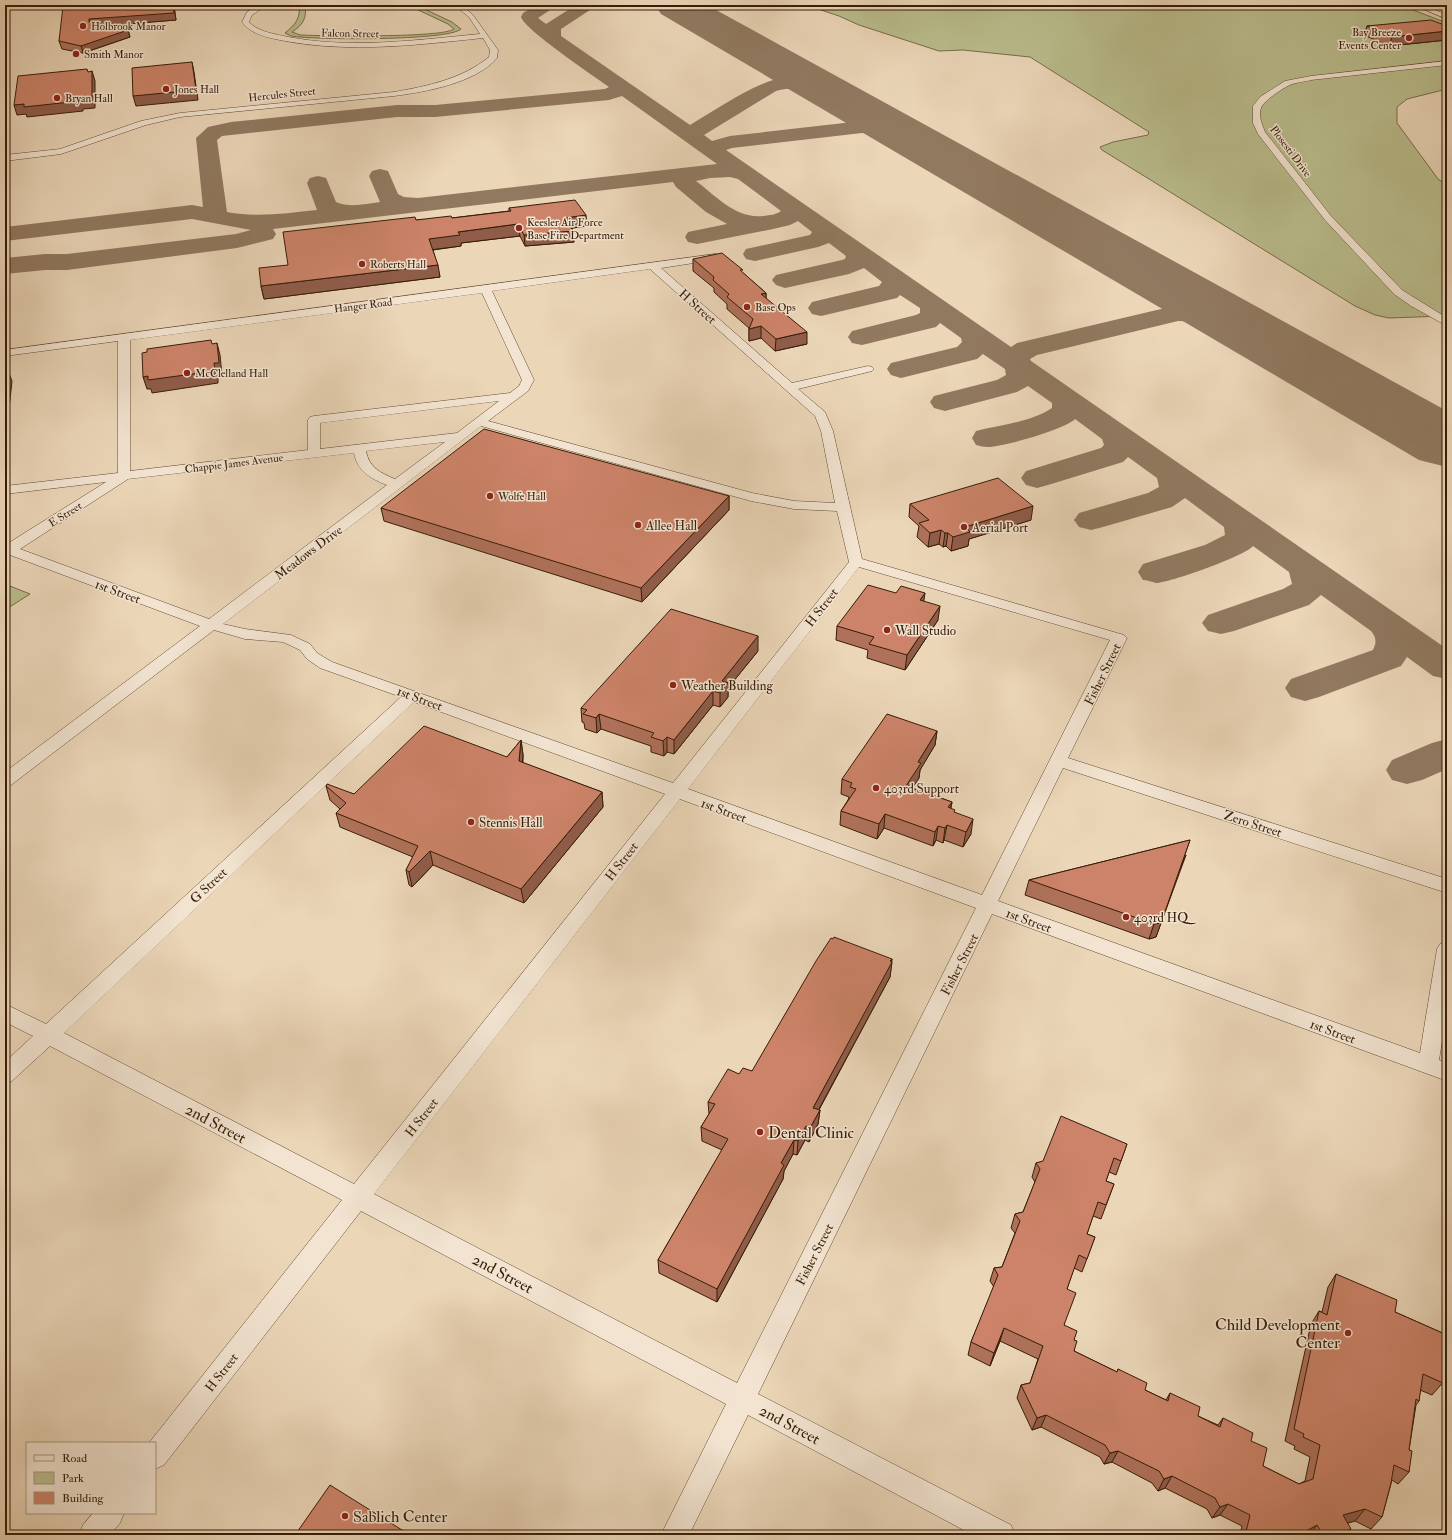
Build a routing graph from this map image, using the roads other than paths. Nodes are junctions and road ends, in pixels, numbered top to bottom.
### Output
1 (264, 5) edge
2 (457, 5) edge
3 (1417, 5) edge
4 (1447, 17) edge
5 (485, 36) junction
6 (1447, 63) edge
7 (5, 158) edge
8 (720, 256) edge
9 (654, 267) junction
10 (486, 289) junction
11 (1447, 323) edge
12 (124, 337) junction
13 (5, 352) edge
14 (868, 370) dead end
15 (790, 387) junction
16 (514, 396) junction
17 (479, 422) junction
18 (462, 436) junction
19 (359, 447) junction
20 (314, 453) junction
21 (124, 476) junction
22 (397, 484) junction
23 (5, 490) edge
24 (842, 507) junction
25 (6, 550) edge
26 (856, 562) junction
27 (211, 625) junction
28 (412, 695) junction
29 (1059, 761) junction
30 (5, 781) edge
31 (675, 792) junction
32 (1447, 886) edge
33 (988, 905) junction
34 (1447, 949) edge
35 (5, 1012) edge
36 (47, 1035) junction
37 (1428, 1066) junction
38 (1447, 1072) edge
39 (5, 1074) edge
40 (358, 1197) junction
41 (742, 1398) junction
42 (156, 1455) edge
43 (109, 1514) edge
44 (93, 1535) edge
45 (675, 1535) edge
46 (1002, 1535) edge

1 - 5 street, Falcon Street
2 - 5 street, Hercules Street
3 - 4 street
5 - 7 street, Hercules Street
6 - 11 street, Plosesti Drive
8 - 9 street, Hanger Road
9 - 10 street, Hanger Road
9 - 15 street, H Street
10 - 12 street, Hanger Road
10 - 16 street, Meadows Drive
12 - 13 street, Hanger Road
12 - 21 street
14 - 15 street
15 - 24 street, H Street
16 - 17 street, Meadows Drive
16 - 20 street
17 - 18 street, Meadows Drive
17 - 24 street
18 - 19 street, Chappie James Avenue
18 - 22 street, Meadows Drive
19 - 20 street, Chappie James Avenue
19 - 22 street
20 - 21 street, Chappie James Avenue
21 - 23 street, Chappie James Avenue
21 - 25 street, E Street
22 - 27 street, Meadows Drive
24 - 26 street, H Street
25 - 27 street, 1st Street
26 - 29 street, Fisher Street
26 - 31 street, H Street
27 - 28 street, 1st Street
27 - 30 street, Meadows Drive
28 - 31 street, 1st Street
28 - 36 street, G Street
29 - 32 street, Zero Street
29 - 33 street, Fisher Street
31 - 33 street, 1st Street
31 - 40 street, H Street
33 - 37 street, 1st Street
33 - 41 street, Fisher Street
34 - 37 street
35 - 36 street, 2nd Street
36 - 39 street, G Street
36 - 40 street, 2nd Street
37 - 38 street, 1st Street
40 - 41 street, 2nd Street
40 - 42 street, H Street
41 - 45 street, Fisher Street
41 - 46 street, 2nd Street
43 - 44 street

